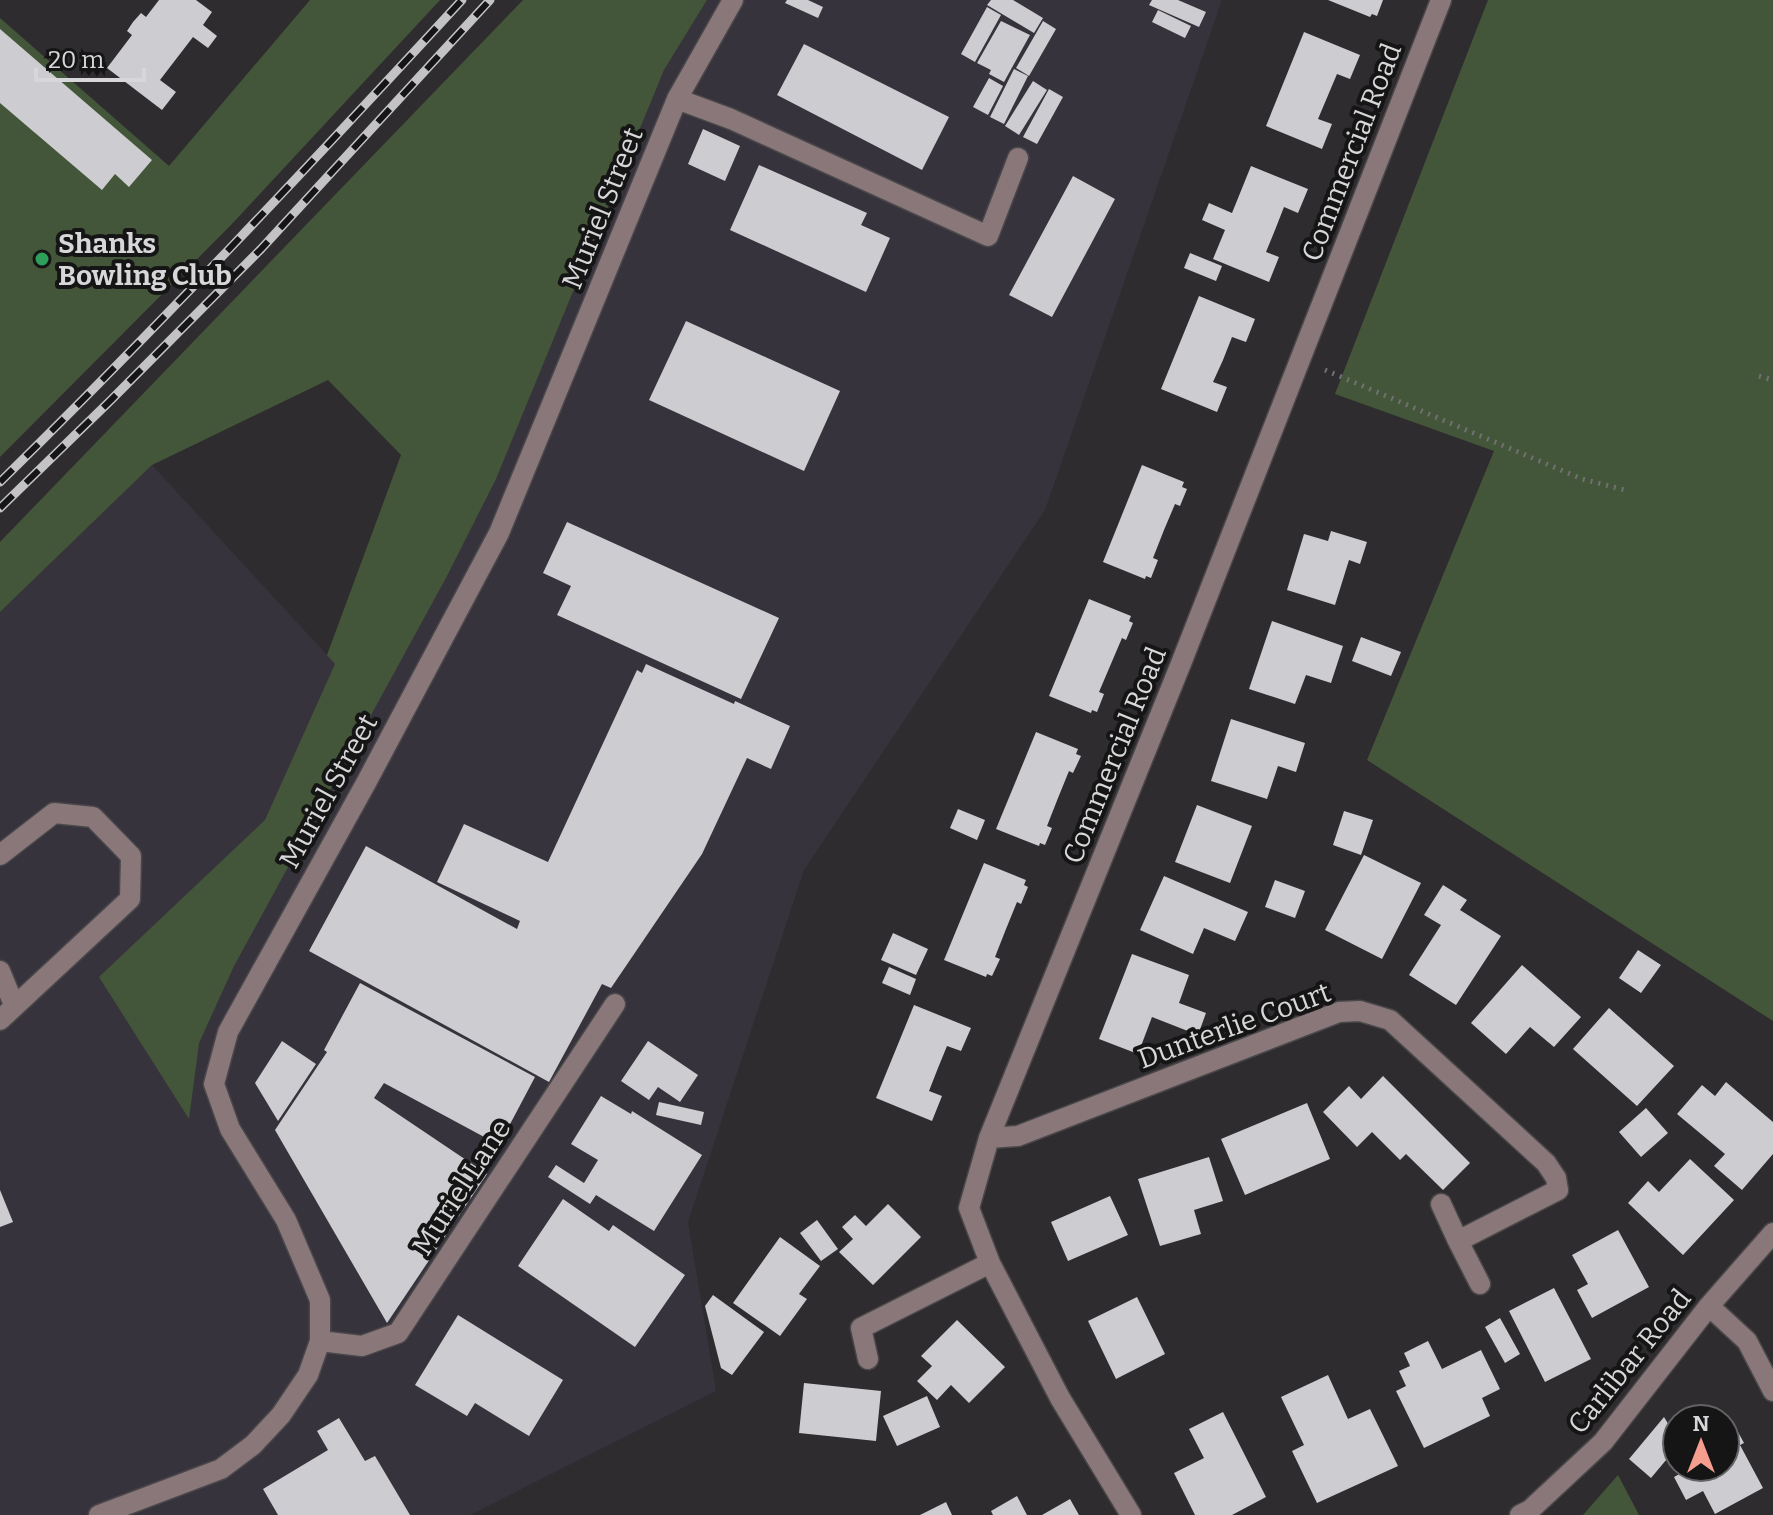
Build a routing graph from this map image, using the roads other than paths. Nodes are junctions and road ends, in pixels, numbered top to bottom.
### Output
1 (733, 0) edge
2 (1441, 0) edge
3 (677, 99) junction
4 (1018, 158) dead end
5 (0, 855) edge
6 (0, 971) edge
7 (615, 1004) dead end
8 (7, 1012) edge
9 (989, 1138) junction
10 (1441, 1204) dead end
11 (1773, 1233) edge
12 (1458, 1241) junction
13 (990, 1263) junction
14 (1480, 1284) dead end
15 (1709, 1306) junction
16 (320, 1341) junction
17 (868, 1359) dead end
18 (1773, 1391) edge
19 (106, 1514) edge
20 (1131, 1515) edge
21 (1520, 1515) edge

1 - 3 street, Muriel Street
2 - 9 street, Commercial Road
3 - 4 street
3 - 16 street, Muriel Street
5 - 8 street
6 - 8 street
7 - 16 street, Muriel Lane
9 - 12 street, Dunterlie Court
9 - 13 street, Commercial Road
10 - 12 street
11 - 15 street, Carlibar Road
12 - 14 street
13 - 17 street
13 - 20 street, Commercial Road
15 - 18 street
15 - 21 street, Carlibar Road
16 - 19 street, Muriel Street

